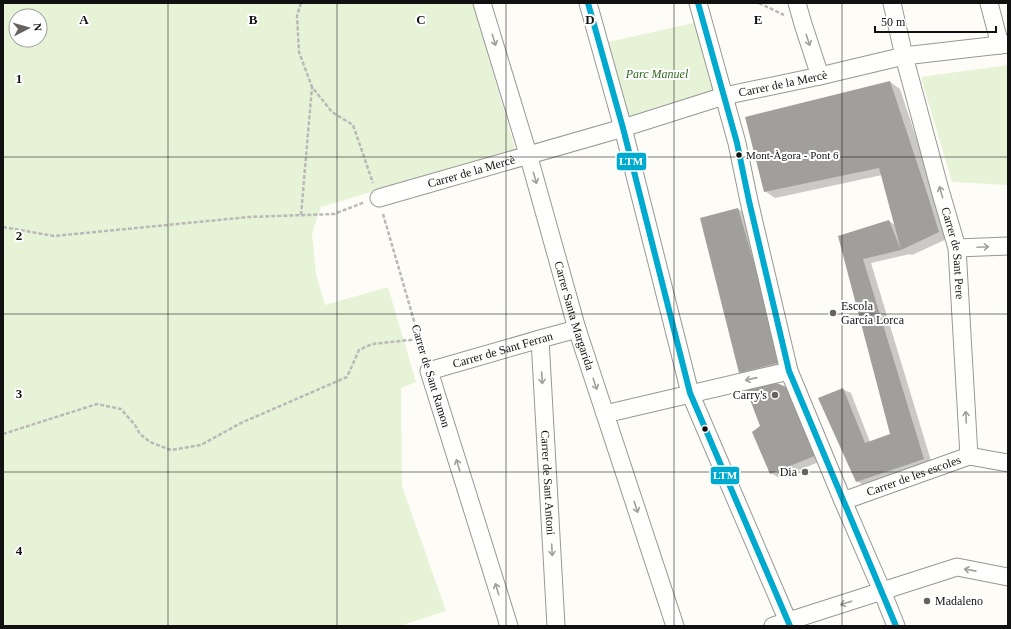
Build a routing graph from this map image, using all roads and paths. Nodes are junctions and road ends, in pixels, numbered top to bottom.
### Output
1 (301, 3) edge
2 (482, 3) edge
3 (588, 3) edge
4 (698, 3) edge
5 (798, 3) edge
6 (892, 3) edge
7 (989, 3) edge
8 (1004, 45) edge
9 (904, 56) junction
10 (820, 76) junction
11 (312, 86) junction
12 (724, 96) junction
13 (623, 128) junction
14 (528, 154) junction
15 (379, 198) junction
16 (302, 215) junction
17 (3, 226) edge
18 (1008, 246) edge
19 (957, 248) junction
20 (577, 329) junction
21 (419, 339) junction
22 (540, 339) junction
23 (429, 371) junction
24 (789, 371) junction
25 (690, 394) junction
26 (605, 414) junction
27 (3, 434) edge
28 (969, 456) junction
29 (1008, 463) edge
30 (843, 501) junction
31 (1008, 578) edge
32 (882, 591) junction
33 (784, 624) edge
34 (508, 626) edge
35 (556, 626) edge
36 (675, 626) edge
37 (896, 626) edge

1 - 11 path
2 -> 14 street, Carrer Santa Margarida
3 - 13 street
4 - 12 street
5 -> 10 street
6 - 9 street, Carrer de Sant Pere
7 - 8 street
8 - 9 street, Carrer de la Mercè
9 - 10 street, Carrer de la Mercè
19 -> 9 street, Carrer de Sant Pere
10 - 12 street, Carrer de la Mercè
11 - 15 path, Carrer de Sant Ramon
11 - 16 path
12 - 13 street, Carrer de la Mercè
12 - 24 street
13 - 14 street, Carrer de la Mercè
13 - 25 street
14 - 15 street, Carrer de la Mercè
14 -> 20 street, Carrer Santa Margarida
15 - 16 path
15 - 21 path, Carrer de Sant Ramon
16 - 17 path
19 -> 18 street
28 -> 19 street, Carrer de Sant Pere
20 - 22 street, Carrer de Sant Ferran
20 -> 26 street, Carrer Santa Margarida
21 - 23 path, Carrer de Sant Ramon
21 - 27 path
22 - 23 street, Carrer de Sant Ferran
22 -> 35 street, Carrer de Sant Antoni
34 -> 23 street, Carrer de Sant Ramon
24 -> 25 street
24 - 30 street
25 - 26 street
25 - 33 street
26 -> 36 street, Carrer Santa Margarida
28 - 29 street, Carrer de les escoles
28 - 30 street, Carrer de les escoles
30 - 32 street
31 -> 32 street
32 -> 33 street
32 - 37 street

